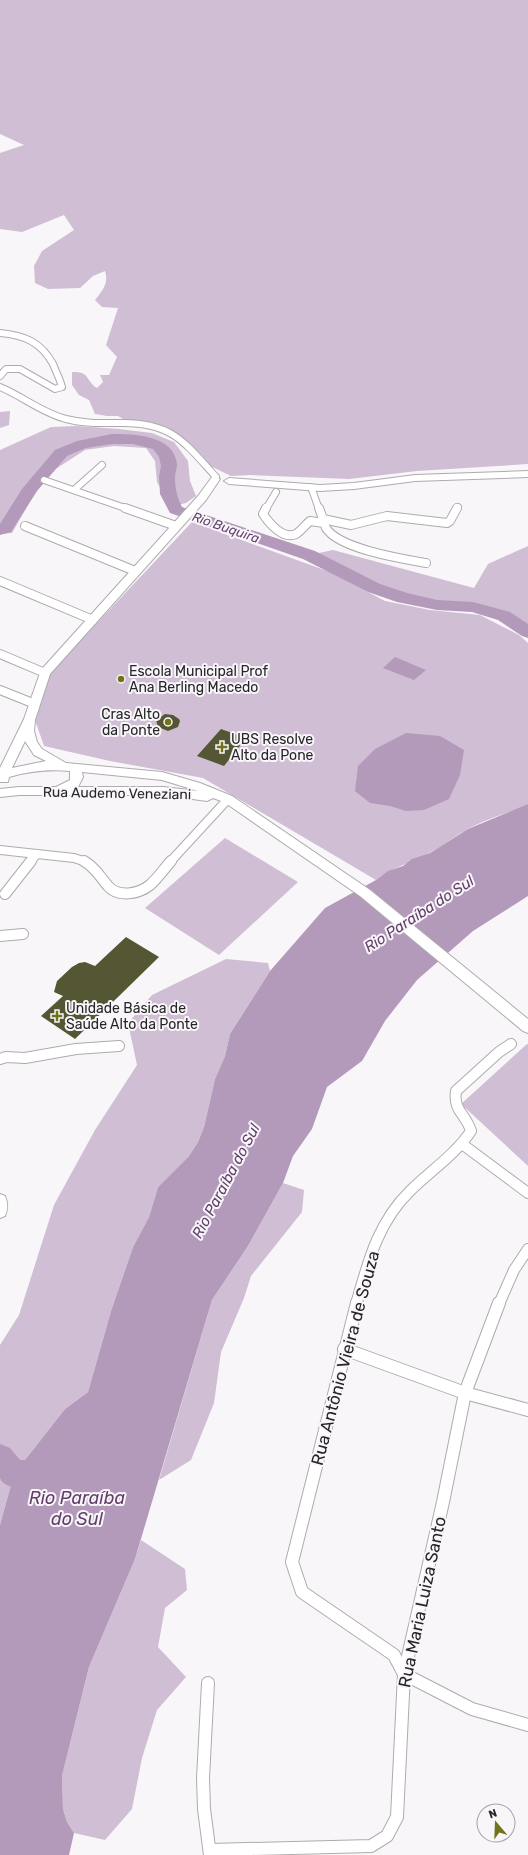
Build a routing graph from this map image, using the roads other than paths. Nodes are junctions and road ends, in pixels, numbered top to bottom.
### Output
1 (0, 333) edge
2 (0, 376) edge
3 (0, 387) edge
4 (102, 465) dead end
5 (528, 474) edge
6 (222, 478) junction
7 (44, 480) dead end
8 (311, 488) junction
9 (74, 490) junction
10 (276, 492) dead end
11 (458, 507) dead end
12 (324, 521) junction
13 (178, 523) junction
14 (25, 526) dead end
15 (426, 563) dead end
16 (135, 571) junction
17 (0, 581) edge
18 (93, 620) junction
19 (0, 654) edge
20 (45, 673) junction
21 (0, 690) edge
22 (35, 704) junction
23 (29, 720) junction
24 (71, 767) junction
25 (1, 776) edge
26 (19, 791) junction
27 (56, 791) junction
28 (0, 793) edge
29 (229, 801) junction
30 (0, 850) edge
31 (36, 854) junction
32 (5, 894) dead end
33 (23, 934) dead end
34 (0, 936) edge
35 (528, 1027) edge
36 (511, 1044) dead end
37 (119, 1046) dead end
38 (0, 1059) edge
39 (462, 1144) junction
40 (528, 1193) edge
41 (0, 1201) edge
42 (0, 1211) edge
43 (528, 1249) edge
44 (344, 1349) junction
45 (465, 1393) junction
46 (528, 1410) edge
47 (404, 1674) junction
48 (208, 1683) dead end
49 (528, 1725) edge
50 (210, 1852) edge

1 - 2 street
3 - 6 street
4 - 9 street
5 - 8 main road
6 - 8 main road
6 - 13 main road
7 - 9 street
8 - 12 street
9 - 13 street
10 - 12 street
11 - 12 street
12 - 15 street
13 - 16 main road
14 - 16 street
16 - 18 main road
17 - 18 street
18 - 20 main road
19 - 20 street
20 - 22 main road
21 - 22 street
22 - 23 main road
23 - 24 main road
23 - 25 main road
24 - 25 main road, Rua Audemo Veneziani
24 - 27 main road
24 - 29 main road, Rua Audemo Veneziani
25 - 26 main road
26 - 27 main road, Rua Audemo Veneziani
26 - 28 main road, Rua Audemo Veneziani
27 - 29 main road, Rua Audemo Veneziani
29 - 31 street
29 - 35 main road, Rua Audemo Veneziani
30 - 31 street
31 - 32 street
33 - 34 street
36 - 39 street, Rua Antônio Vieira de Souza
37 - 38 street
39 - 40 street
39 - 44 street, Rua Antônio Vieira de Souza
41 - 42 main road
43 - 45 street, Rua Maria Luiza Santo
44 - 45 street
44 - 47 street, Rua Antônio Vieira de Souza
45 - 46 street
45 - 47 street, Rua Maria Luiza Santo
47 - 49 street
47 - 50 street, Rua Maria Luiza Santo
48 - 50 street

